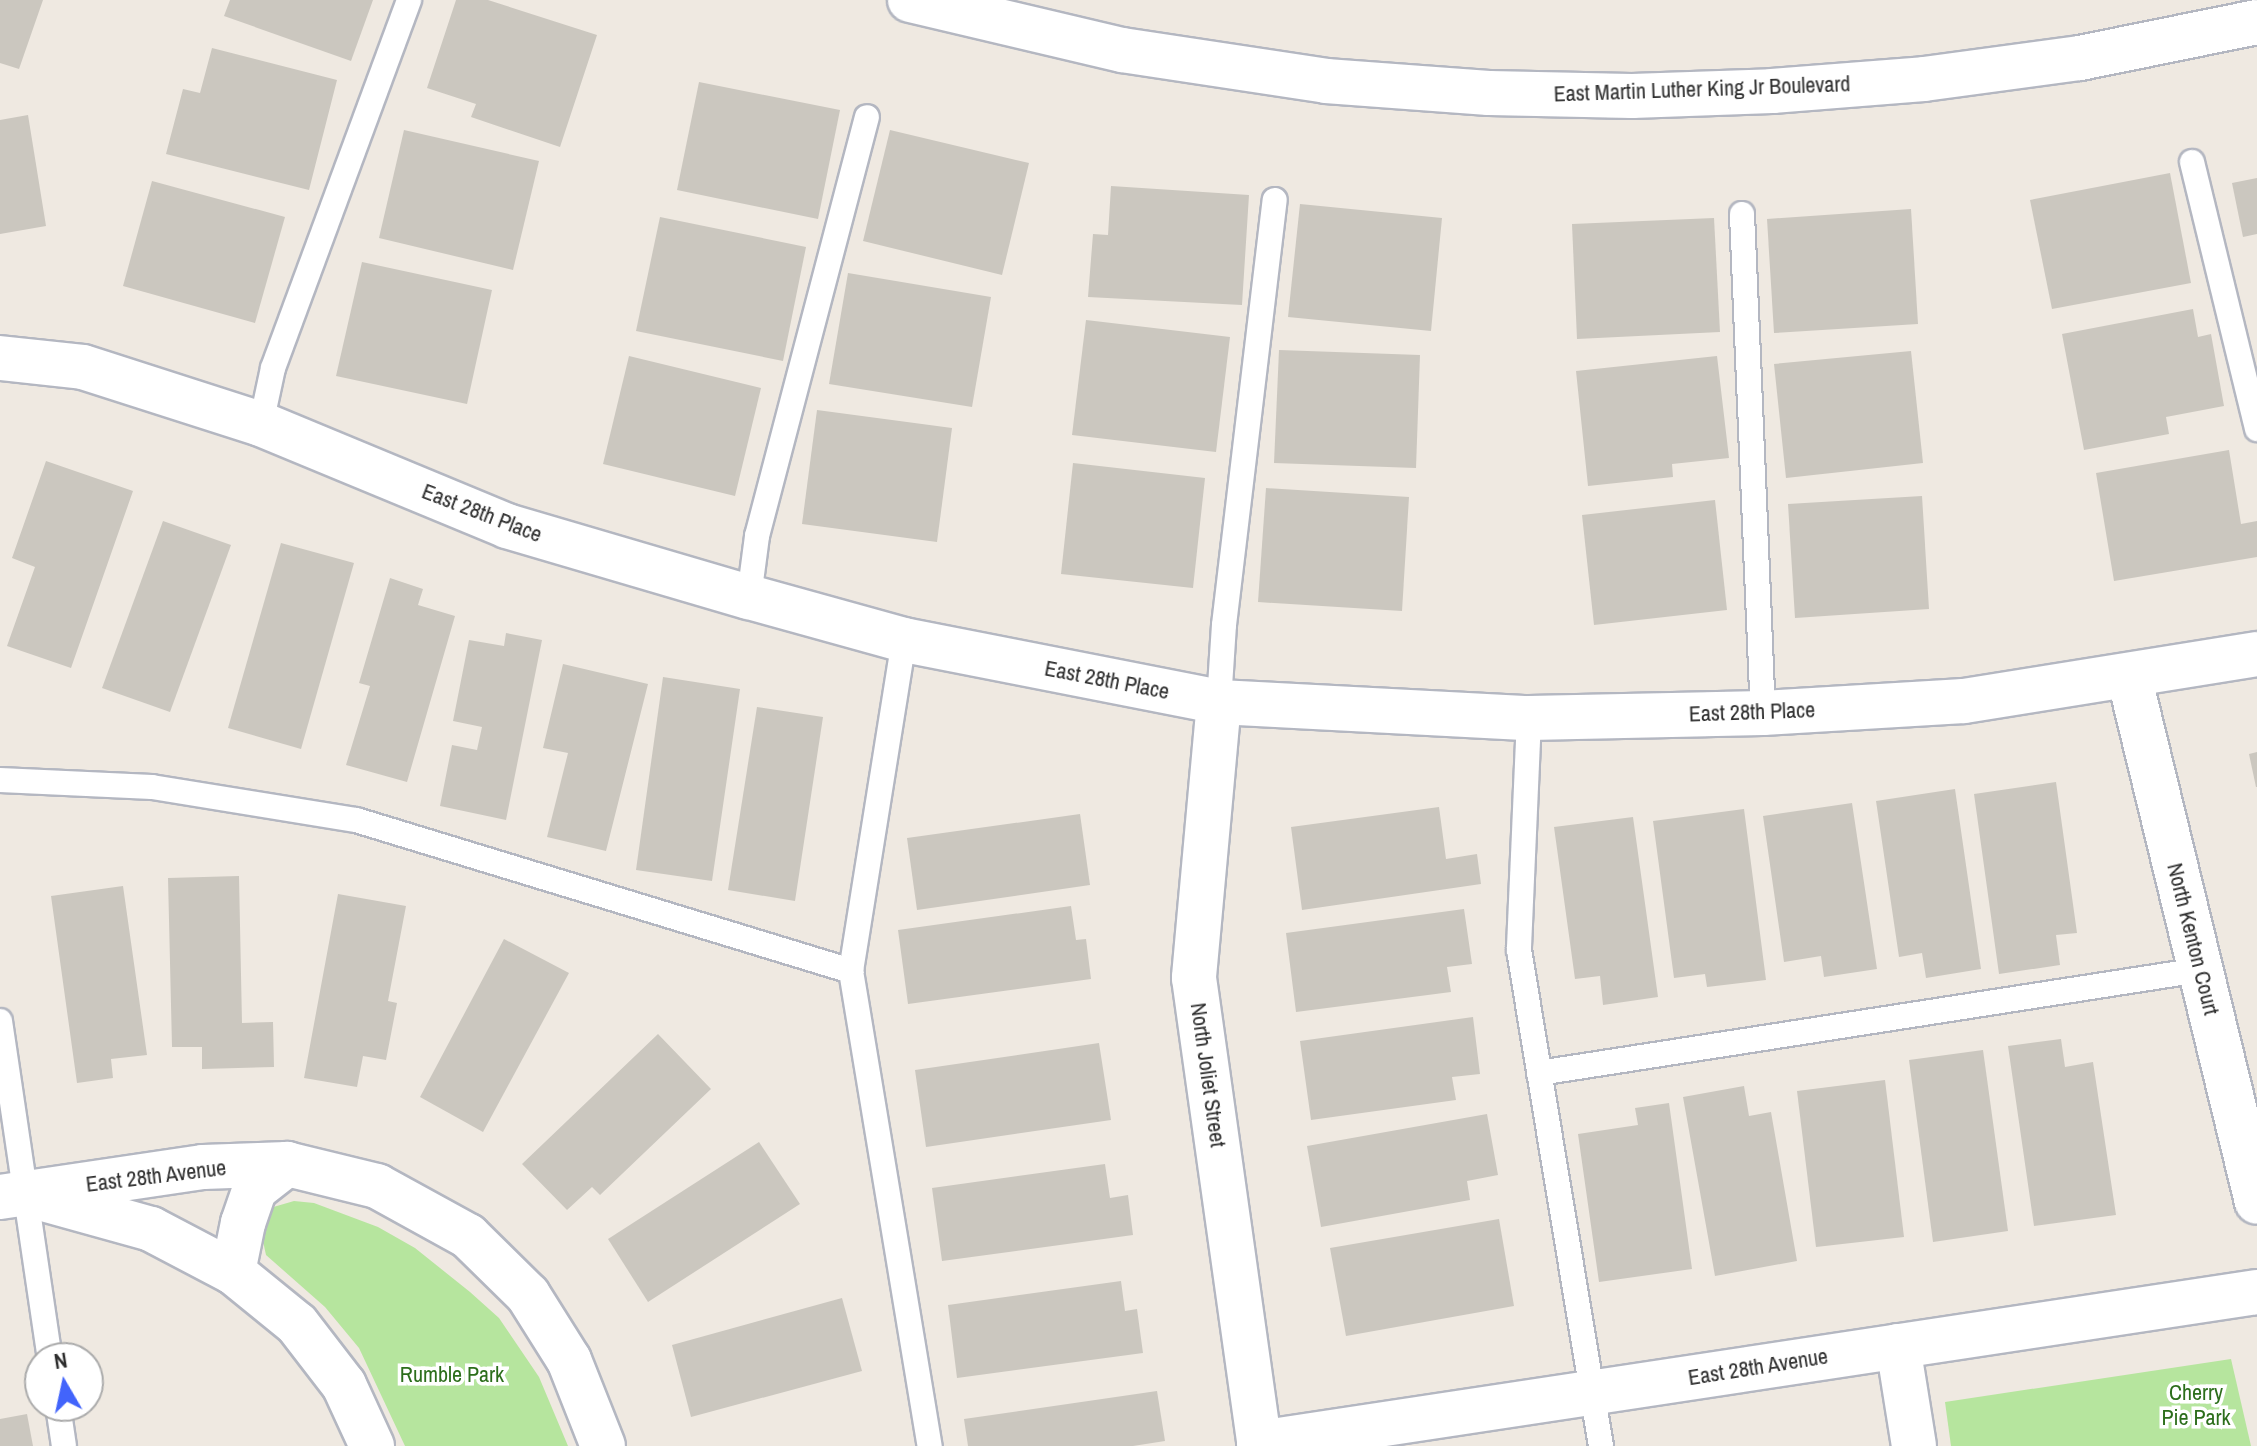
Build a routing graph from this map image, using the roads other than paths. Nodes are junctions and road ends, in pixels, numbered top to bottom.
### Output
1 (409, 0) edge
2 (910, 0) edge
3 (2257, 22) edge
4 (867, 117) dead end
5 (2192, 162) dead end
6 (1275, 200) dead end
7 (1742, 214) dead end
8 (0, 358) edge
9 (261, 424) junction
10 (2257, 429) edge
11 (749, 597) junction
12 (904, 640) junction
13 (2257, 654) edge
14 (2129, 676) junction
15 (1219, 702) junction
16 (1763, 713) junction
17 (1529, 718) junction
18 (0, 780) edge
19 (2200, 970) junction
20 (851, 971) junction
21 (0, 1021) edge
22 (1539, 1073) junction
23 (287, 1164) junction
24 (13, 1195) edge
25 (2257, 1202) edge
26 (233, 1272) junction
27 (2257, 1292) edge
28 (46, 1342) edge
29 (1898, 1346) junction
30 (1593, 1392) junction
31 (60, 1422) edge
32 (1260, 1444) edge
33 (64, 1446) edge
34 (372, 1446) edge
35 (603, 1446) edge
36 (930, 1446) edge
37 (1601, 1446) edge
38 (1914, 1446) edge

1 - 9 lane
2 - 3 street, East Martin Luther King Jr Boulevard
4 - 11 lane
5 - 10 lane
6 - 15 lane
7 - 16 lane
8 - 9 street, East 28th Place
9 - 11 street, East 28th Place
11 - 12 street, East 28th Place
12 - 15 street, East 28th Place
12 - 20 lane
13 - 14 street, East 28th Place
14 - 16 street, East 28th Place
14 - 19 street, North Kenton Court
15 - 17 street, East 28th Place
15 - 32 street, North Joliet Street
16 - 17 street, East 28th Place
17 - 22 lane
18 - 20 lane
19 - 22 lane
19 - 25 street, North Kenton Court
20 - 36 lane
21 - 24 lane
22 - 30 lane
23 - 24 street, East 28th Avenue
23 - 26 street
23 - 35 street, East 28th Avenue
24 - 26 street, East 28th Avenue
24 - 28 lane
26 - 34 street, East 28th Avenue
27 - 29 street, East 28th Avenue
29 - 30 street, East 28th Avenue
29 - 38 street
30 - 32 street, East 28th Avenue
30 - 37 lane
31 - 33 lane

